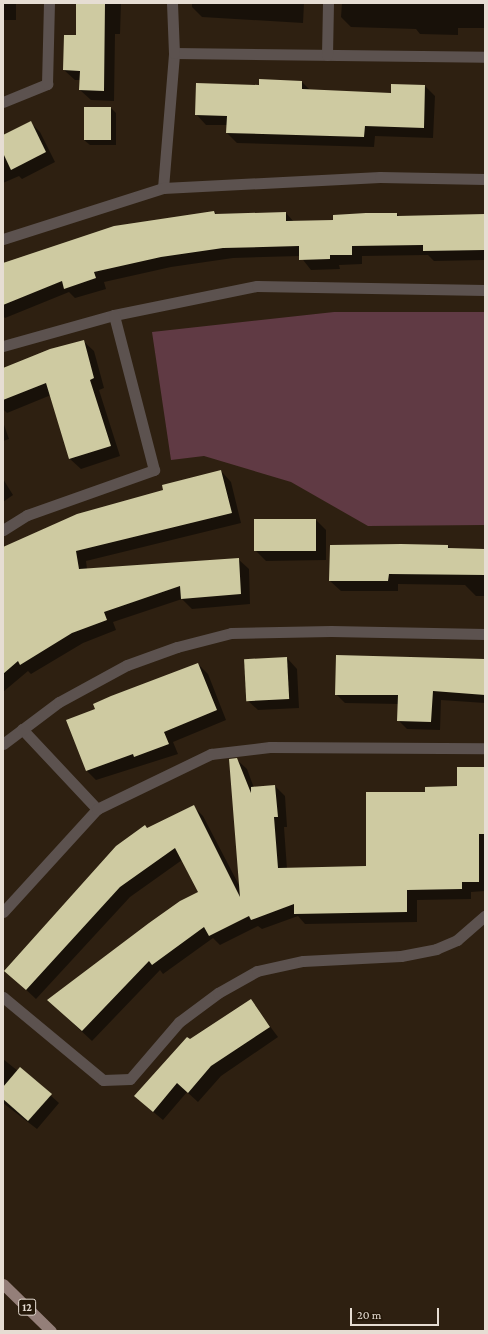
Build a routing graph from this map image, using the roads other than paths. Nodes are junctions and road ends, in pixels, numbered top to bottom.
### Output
1 (49, 3) edge
2 (172, 3) edge
3 (328, 3) edge
4 (174, 53) junction
5 (327, 55) junction
6 (485, 57) edge
7 (3, 102) edge
8 (485, 179) edge
9 (163, 188) junction
10 (3, 239) edge
11 (485, 290) edge
12 (114, 315) junction
13 (3, 346) edge
14 (3, 530) edge
15 (485, 634) edge
16 (22, 729) junction
17 (3, 744) edge
18 (485, 748) edge
19 (97, 809) junction
20 (3, 912) edge
21 (485, 916) edge
22 (3, 997) edge
23 (3, 1284) edge
24 (51, 1331) edge

1 - 7 street
2 - 4 street
3 - 5 street
4 - 5 street
4 - 9 street
5 - 6 street
8 - 9 street
9 - 10 street
11 - 12 street
12 - 13 street
12 - 14 street
15 - 16 street
16 - 17 street
16 - 19 street
18 - 19 street
19 - 20 street
21 - 22 street
23 - 24 main road, 12

